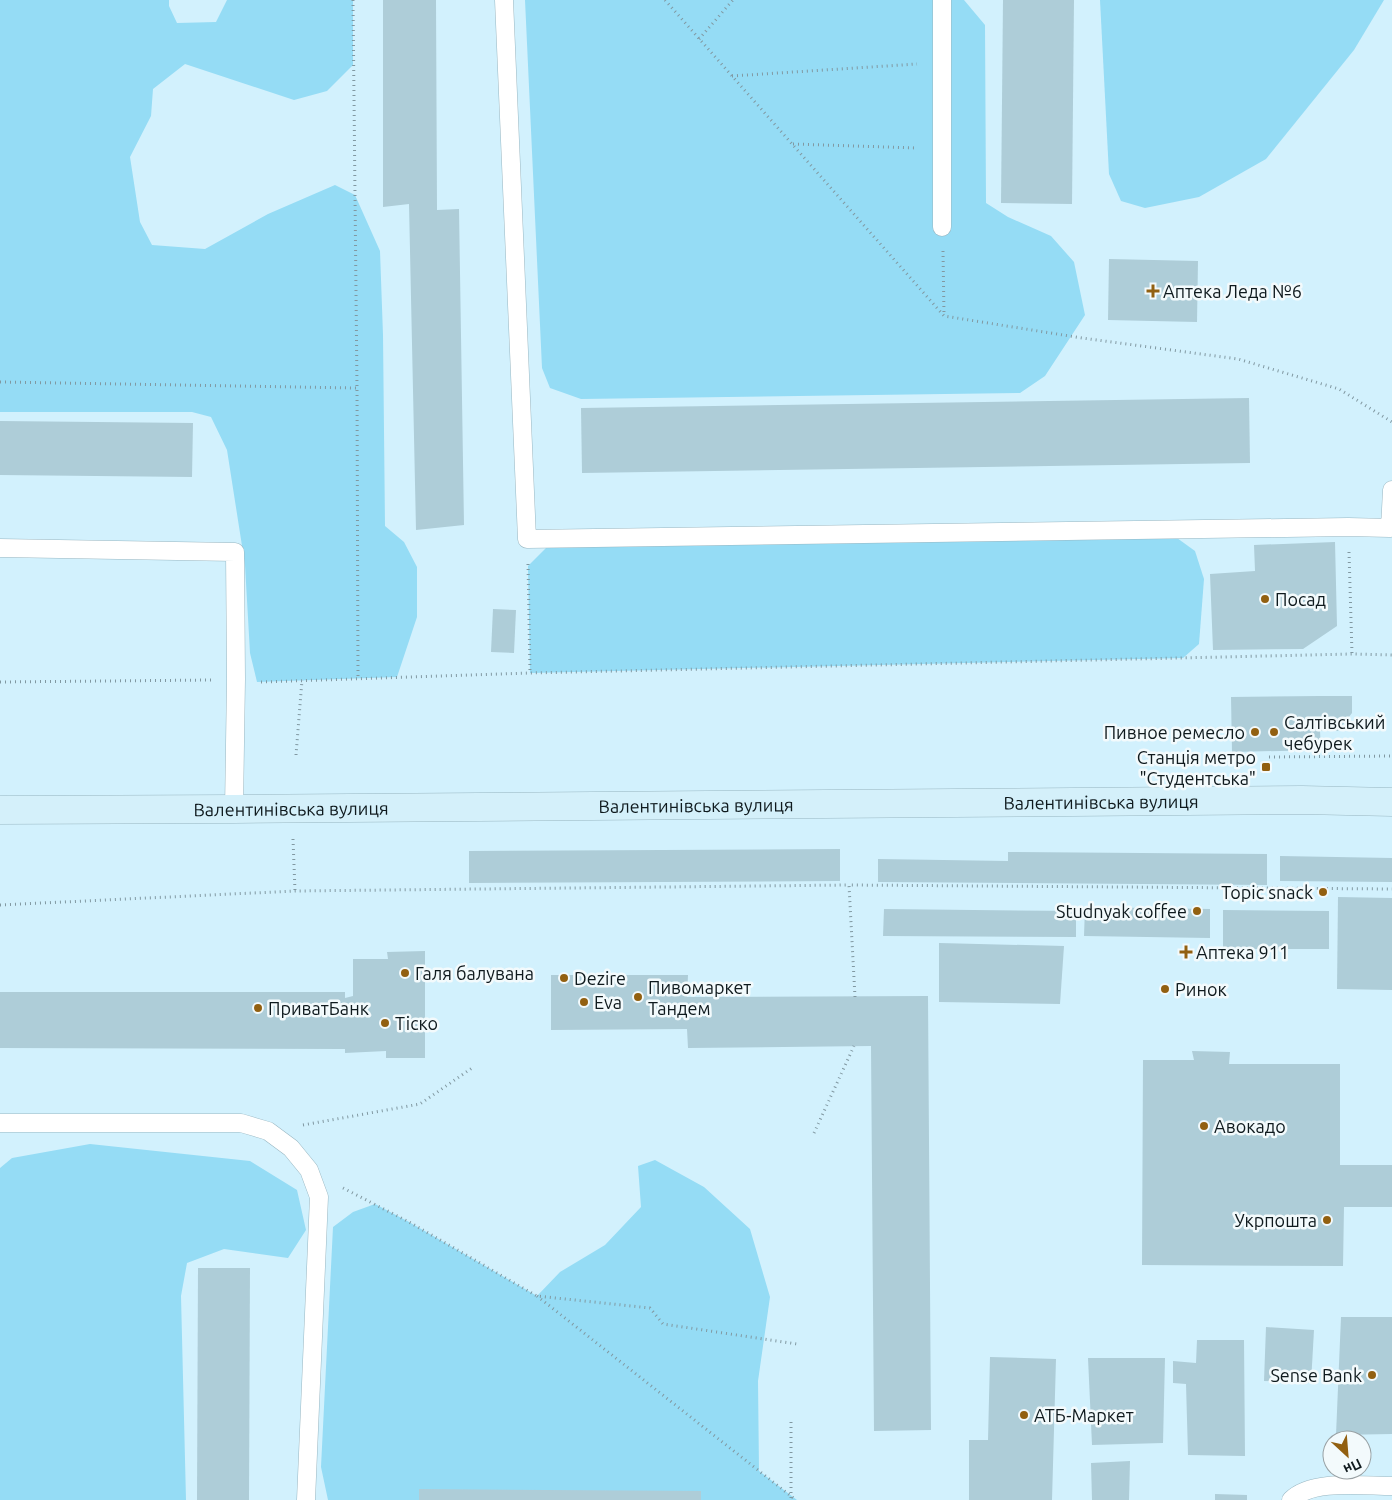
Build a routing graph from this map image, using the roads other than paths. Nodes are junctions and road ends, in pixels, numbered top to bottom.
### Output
1 (504, 0) edge
2 (942, 0) edge
3 (942, 228) road end
4 (1392, 490) edge
5 (0, 548) edge
6 (1392, 802) edge
7 (234, 809) junction
8 (0, 810) edge
9 (0, 1123) edge
10 (1392, 1486) edge
11 (306, 1500) edge
12 (1290, 1500) edge

1 - 4 lane
2 - 3 lane
5 - 7 lane
6 - 7 street, Валентинівська вулиця
7 - 8 street, Валентинівська вулиця
9 - 11 lane
10 - 12 lane

